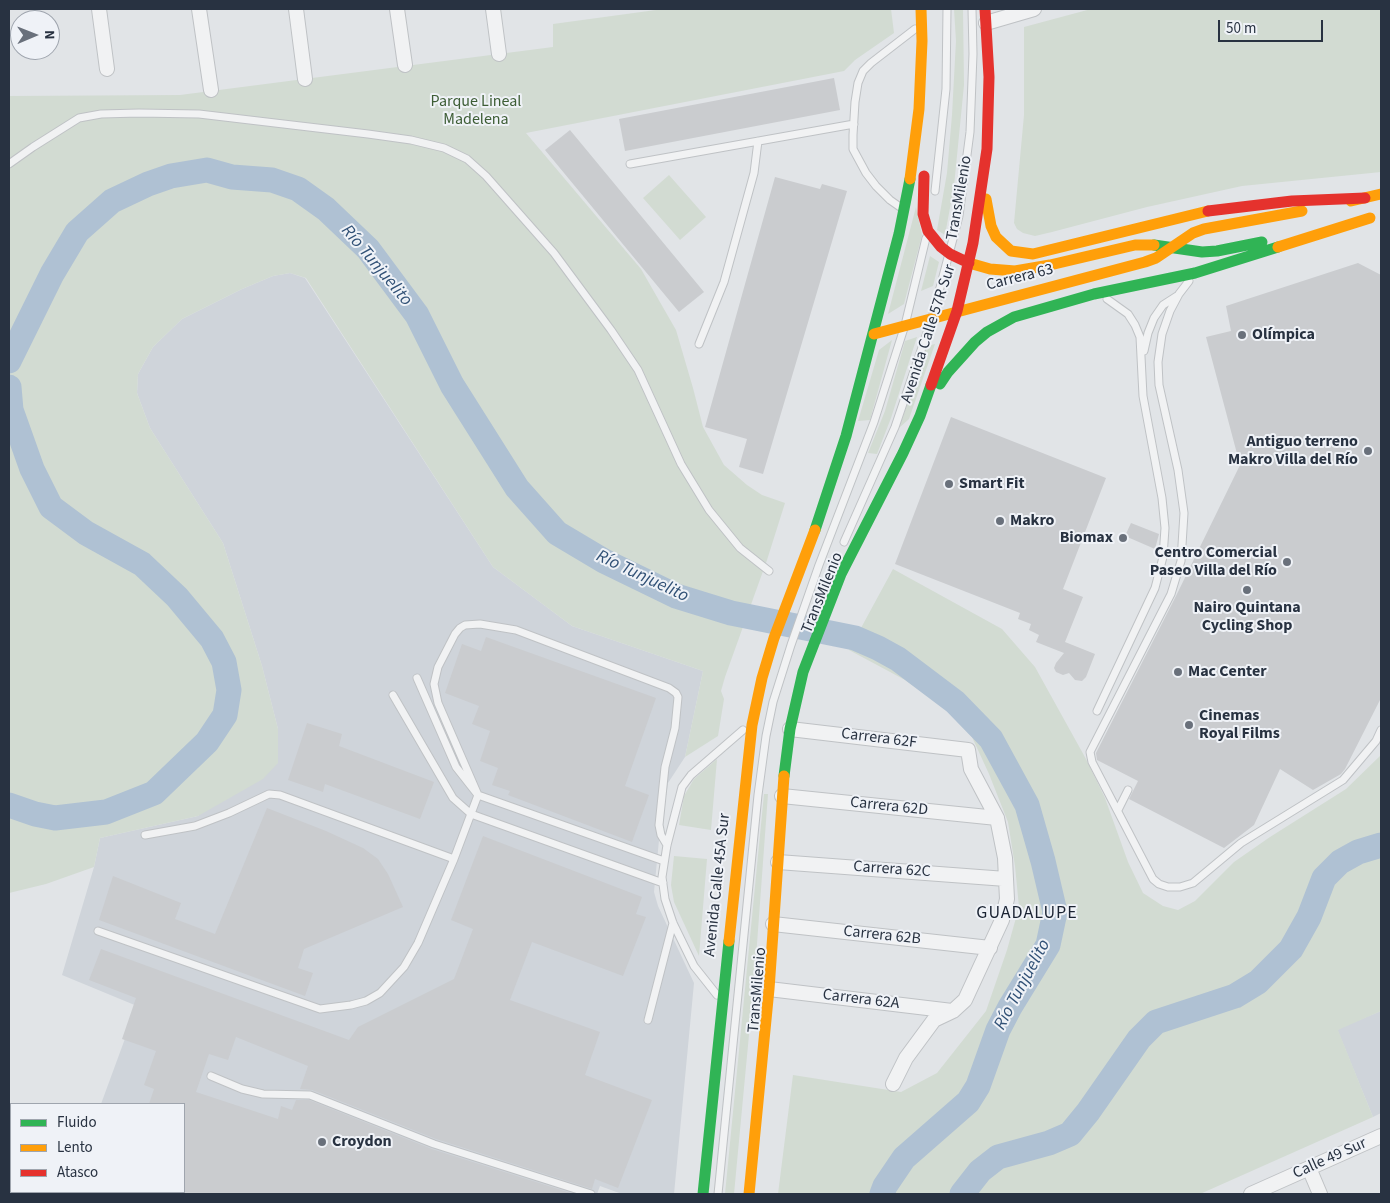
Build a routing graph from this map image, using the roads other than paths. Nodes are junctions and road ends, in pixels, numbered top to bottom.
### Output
1 (99, 9) edge
2 (199, 9) edge
3 (296, 9) edge
4 (397, 9) edge
5 (493, 9) edge
6 (921, 9) edge
7 (947, 9) edge
8 (972, 9) edge
9 (985, 9) edge
10 (1034, 9) edge
11 (986, 23) junction
12 (922, 25) junction
13 (499, 54) dead end
14 (405, 66) dead end
15 (107, 69) dead end
16 (305, 79) dead end
17 (211, 90) dead end
18 (854, 124) junction
19 (758, 141) junction
20 (9, 164) edge
21 (630, 164) dead end
22 (925, 168) dead end
23 (985, 172) junction
24 (1381, 194) edge
25 (1365, 198) junction
26 (933, 204) dead end
27 (904, 209) junction
28 (931, 213) dead end
29 (1376, 216) edge
30 (928, 232) junction
31 (1171, 248) junction
32 (950, 254) junction
33 (969, 263) junction
34 (1195, 273) junction
35 (1094, 294) junction
36 (1179, 294) junction
37 (957, 311) junction
38 (932, 318) junction
39 (905, 325) junction
40 (874, 334) junction
41 (699, 344) dead end
42 (1141, 363) junction
43 (922, 411) junction
44 (842, 545) dead end
45 (769, 570) dead end
46 (417, 678) dead end
47 (393, 695) dead end
48 (1096, 711) dead end
49 (752, 724) junction
50 (790, 729) junction
51 (1381, 730) edge
52 (1128, 790) dead end
53 (478, 795) junction
54 (782, 796) junction
55 (1118, 810) junction
56 (471, 814) junction
57 (996, 818) junction
58 (145, 835) dead end
59 (667, 845) junction
60 (454, 859) junction
61 (664, 861) junction
62 (778, 862) junction
63 (1006, 879) junction
64 (662, 883) junction
65 (673, 923) junction
66 (774, 924) junction
67 (98, 931) dead end
68 (990, 948) junction
69 (769, 989) junction
70 (723, 1001) junction
71 (953, 1011) junction
72 (648, 1020) dead end
73 (211, 1076) dead end
74 (893, 1084) dead end
75 (1381, 1136) edge
76 (1309, 1168) junction
77 (591, 1194) edge
78 (703, 1194) edge
79 (718, 1194) edge
80 (749, 1194) edge
81 (1251, 1194) edge
82 (1320, 1194) edge

1 - 15 street
2 - 17 street
3 - 16 street
4 - 14 street
5 - 13 street
6 - 12 main road
7 - 26 lane, TransMilenio
8 - 32 lane, TransMilenio
9 - 11 main road, Avenida Calle 57R Sur
10 - 11 street
11 - 23 main road, Avenida Calle 57R Sur
12 - 18 lane
12 - 27 main road
18 - 19 lane
18 - 27 lane
19 - 21 lane
19 - 41 lane
20 - 45 lane
22 - 30 main road
23 - 25 main road
23 - 33 main road, Avenida Calle 57R Sur
24 - 25 main road, Carrera 63
25 - 31 main road, Carrera 63
27 - 40 main road
28 - 30 lane, TransMilenio
29 - 31 main road, Carrera 63
29 - 34 main road
30 - 32 main road, Carrera 63
30 - 39 lane, TransMilenio
31 - 33 main road, Carrera 63
31 - 37 main road, Carrera 63
32 - 33 main road, Carrera 63
32 - 38 lane, TransMilenio
33 - 37 main road, Avenida Calle 57R Sur
34 - 35 main road
34 - 36 lane
35 - 42 lane
35 - 43 main road
36 - 42 lane
36 - 55 lane
37 - 38 main road, Carrera 63
37 - 43 main road, Avenida Calle 57R Sur
38 - 39 main road, Carrera 63
38 - 44 lane, TransMilenio
39 - 40 main road, Carrera 63
39 - 79 lane, TransMilenio
40 - 49 main road, Avenida Calle 45A Sur
42 - 48 lane
43 - 50 main road, Avenida Calle 57R Sur
46 - 53 lane
47 - 56 lane
49 - 59 lane
49 - 70 main road, Avenida Calle 45A Sur
50 - 54 main road
50 - 57 street, Carrera 62F
51 - 55 lane
52 - 55 lane
53 - 56 lane
53 - 59 lane
53 - 61 lane
54 - 57 street, Carrera 62D
54 - 62 main road
56 - 60 lane
56 - 64 lane
57 - 63 street
58 - 60 lane
59 - 61 lane
60 - 67 lane
61 - 64 lane
62 - 63 street, Carrera 62C
62 - 66 main road
63 - 68 street
64 - 65 lane
65 - 70 lane
65 - 72 lane
66 - 68 street, Carrera 62B
66 - 69 main road
68 - 71 street
69 - 71 street, Carrera 62A
69 - 80 main road
70 - 78 main road, Avenida Calle 45A Sur
71 - 74 street
73 - 77 lane
75 - 76 street, Calle 49 Sur
76 - 81 street, Calle 49 Sur
76 - 82 street

